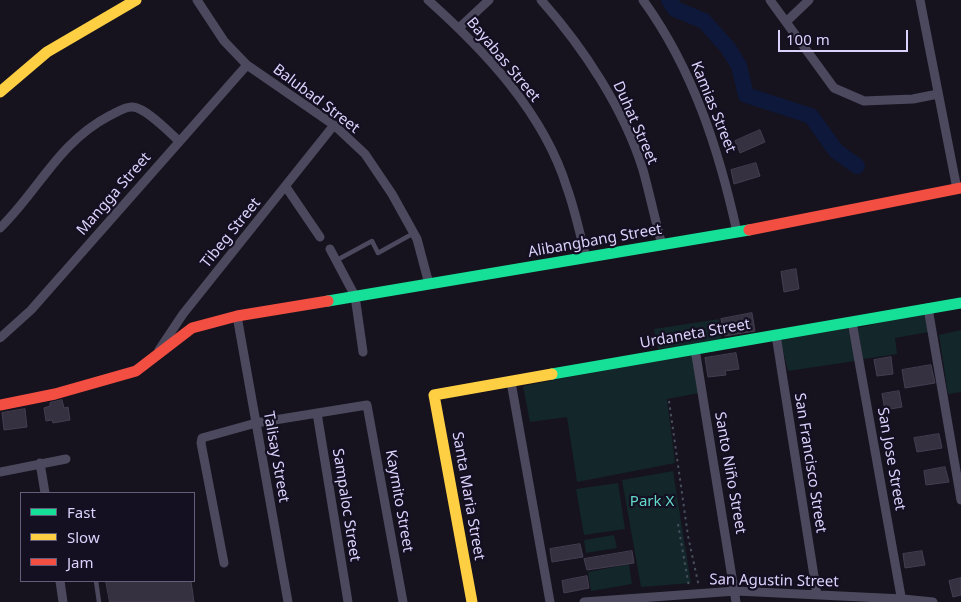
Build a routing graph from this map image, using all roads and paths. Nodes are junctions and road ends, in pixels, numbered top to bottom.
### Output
1 (136, 0) edge
2 (197, 0) edge
3 (428, 0) edge
4 (489, 0) edge
5 (541, 0) edge
6 (643, 0) edge
7 (770, 0) edge
8 (809, 0) edge
9 (920, 0) edge
10 (786, 22) junction
11 (459, 28) junction
12 (247, 65) junction
13 (0, 92) edge
14 (938, 94) junction
15 (334, 125) junction
16 (179, 141) junction
17 (286, 188) junction
18 (959, 188) edge
19 (0, 228) edge
20 (737, 232) junction
21 (414, 233) junction
22 (320, 237) dead end
23 (662, 245) junction
24 (330, 249) dead end
25 (586, 258) junction
26 (337, 260) junction
27 (429, 284) junction
28 (355, 296) junction
29 (961, 303) edge
30 (928, 308) junction
31 (237, 316) junction
32 (852, 322) junction
33 (776, 335) junction
34 (0, 338) edge
35 (695, 349) junction
36 (363, 352) dead end
37 (153, 360) junction
38 (511, 382) junction
39 (434, 395) joint
40 (669, 402) dead end
41 (0, 405) edge
42 (317, 413) junction
43 (256, 424) junction
44 (66, 459) dead end
45 (40, 463) junction
46 (0, 472) edge
47 (45, 492) edge
48 (961, 500) edge
49 (678, 524) dead end
50 (224, 562) dead end
51 (60, 582) edge
52 (96, 582) edge
53 (736, 592) junction
54 (700, 594) junction
55 (817, 594) junction
56 (690, 595) junction
57 (903, 600) edge
58 (63, 602) edge
59 (100, 602) edge
60 (288, 602) edge
61 (348, 602) edge
62 (403, 602) edge
63 (472, 602) edge
64 (550, 602) edge
65 (584, 602) edge
66 (736, 602) edge
67 (933, 602) edge

1 - 13 street
2 - 12 street, Balubad Street
3 - 11 street, Bayabas Street
4 - 11 street
5 - 23 street, Duhat Street
6 - 20 street, Kamias Street
7 - 10 street
8 - 10 street
9 - 14 street
10 - 14 street
11 - 25 street, Bayabas Street
12 - 15 street, Balubad Street
12 - 16 street, Mangga Street
14 - 18 street
15 - 17 street, Tibeg Street
15 - 21 street, Balubad Street
16 - 19 street
16 - 34 street, Mangga Street
17 - 22 street
17 - 37 street, Tibeg Street
18 - 20 street, Alibangbang Street
20 - 23 street, Alibangbang Street
21 - 26 lane
21 - 27 street, Balubad Street
23 - 25 street, Alibangbang Street
24 - 26 street
25 - 27 street, Alibangbang Street
26 - 28 street
27 - 28 street, Alibangbang Street
28 - 31 street, Alibangbang Street
28 - 36 street
29 - 30 street, Urdaneta Street
30 - 32 street, Urdaneta Street
30 - 48 street
31 - 37 street, Alibangbang Street
31 - 43 street, Talisay Street
32 - 33 street, Urdaneta Street
32 - 57 street, San Jose Street
33 - 35 street, Urdaneta Street
33 - 55 street, San Francisco Street
35 - 38 street, Urdaneta Street
35 - 53 street, Santo Niño Street
37 - 41 street, Alibangbang Street
38 - 39 street, Urdaneta Street
38 - 64 street
39 - 63 street, Santa Maria Street
40 - 54 path
42 - 43 street
42 - 61 street, Sampaloc Street
42 - 62 street, Kaymito Street
43 - 50 street
43 - 60 street, Talisay Street
44 - 45 street
45 - 46 street
45 - 47 street
49 - 56 path
51 - 58 street
52 - 59 lane
53 - 54 street, San Agustin Street
53 - 55 street, San Agustin Street
53 - 66 street, Santo Niño Street
54 - 56 street, San Agustin Street
55 - 57 street, San Agustin Street
56 - 65 street, San Agustin Street
57 - 67 street, San Agustin Street

